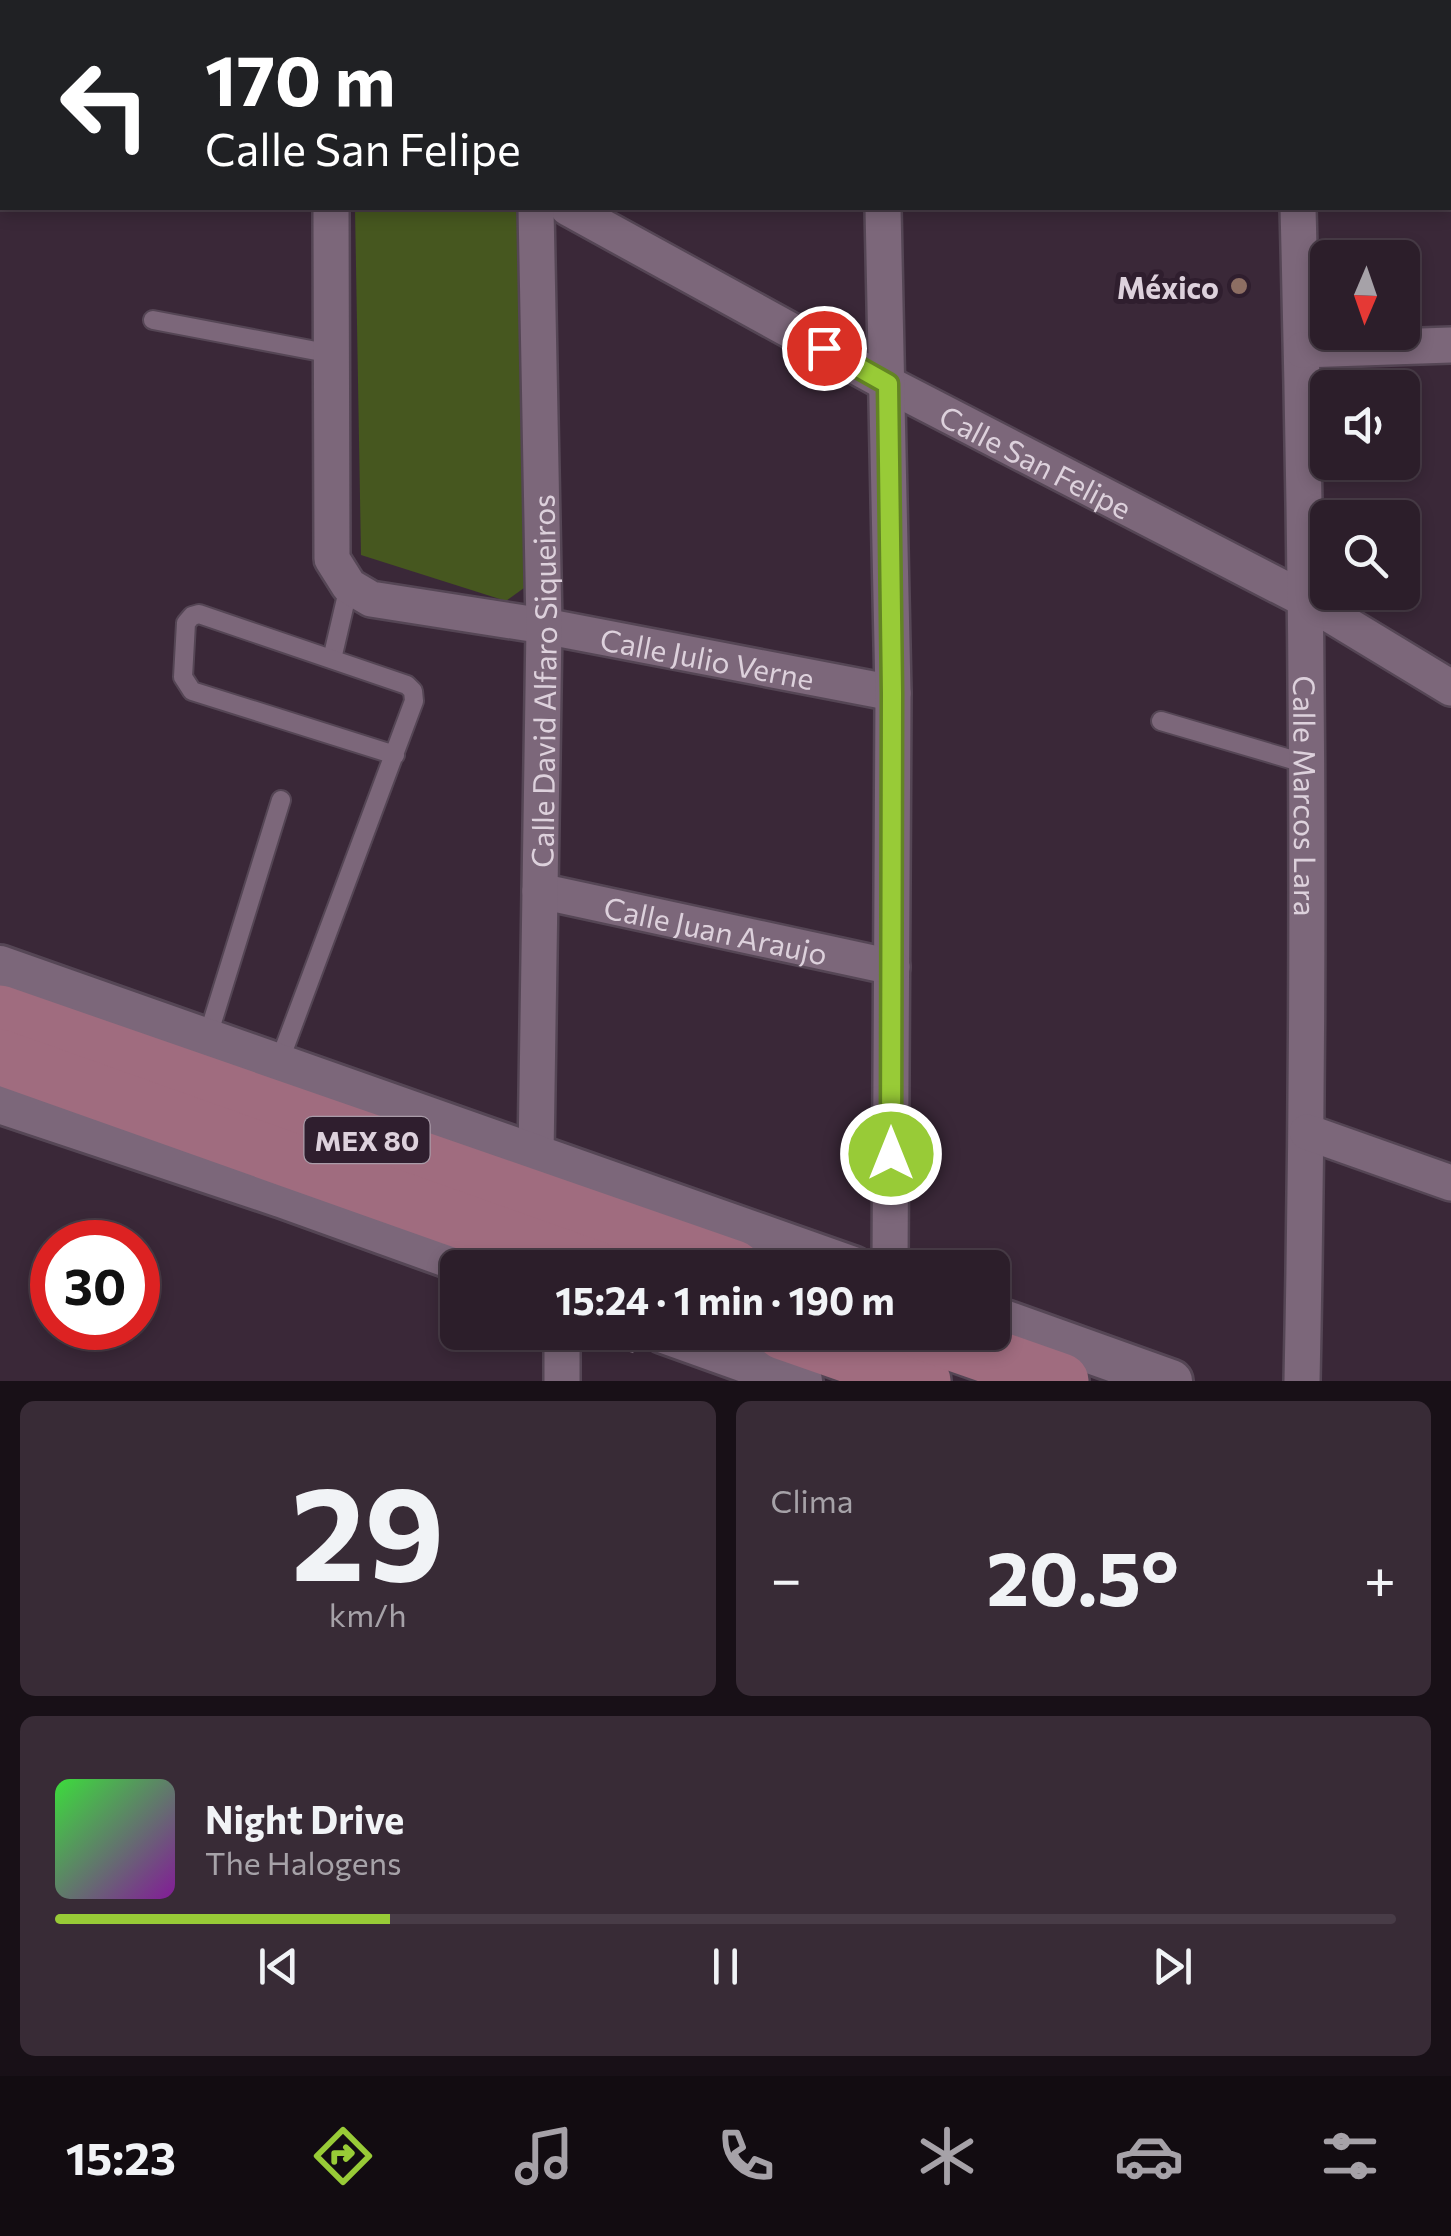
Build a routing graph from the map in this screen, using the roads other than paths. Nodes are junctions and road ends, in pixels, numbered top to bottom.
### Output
1 (331, 210) edge
2 (536, 210) edge
3 (572, 210) edge
4 (883, 210) edge
5 (1298, 210) edge
6 (153, 320) dead end
7 (1451, 346) edge
8 (1302, 350) junction
9 (332, 354) junction
10 (888, 384) junction
11 (349, 586) junction
12 (1306, 600) junction
13 (544, 626) junction
14 (332, 659) junction
15 (1451, 688) edge
16 (892, 693) junction
17 (1160, 721) dead end
18 (395, 755) junction
19 (1307, 764) junction
20 (282, 800) dead end
21 (540, 891) junction
22 (0, 967) edge
23 (892, 967) junction
24 (0, 1013) edge
25 (207, 1040) junction
26 (0, 1057) edge
27 (278, 1065) junction
28 (0, 1102) edge
29 (1307, 1132) junction
30 (536, 1156) junction
31 (1451, 1184) edge
32 (543, 1250) edge
33 (682, 1250) edge
34 (802, 1250) edge
35 (890, 1250) edge
36 (440, 1253) edge
37 (1010, 1323) edge
38 (562, 1350) edge
39 (714, 1350) edge
40 (834, 1350) edge
41 (972, 1350) edge
42 (562, 1381) edge
43 (801, 1381) edge
44 (923, 1381) edge
45 (1061, 1381) edge
46 (1171, 1381) edge
47 (1302, 1381) edge

1 - 9 street
2 - 13 street, Calle David Alfaro Siqueiros
3 - 10 street, Calle San Felipe
4 - 10 street
5 - 8 street, Calle Marcos Lara
6 - 9 lane
7 - 8 street
8 - 12 street, Calle Marcos Lara
9 - 11 street
10 - 12 street, Calle San Felipe
10 - 16 street
11 - 13 street, Calle Julio Verne
11 - 14 lane
12 - 15 street, Calle San Felipe
12 - 19 street, Calle Marcos Lara
13 - 16 street, Calle Julio Verne
13 - 21 street, Calle David Alfaro Siqueiros
14 - 18 lane
14 - 18 lane
16 - 23 street
17 - 19 lane
18 - 27 lane
19 - 29 street, Calle Marcos Lara
20 - 25 lane
21 - 23 street, Calle Juan Araujo
21 - 30 street, Calle David Alfaro Siqueiros
22 - 25 street
23 - 35 street
24 - 33 main road, MEX 80
25 - 27 street
26 - 32 main road, MEX 80
27 - 30 street
28 - 36 street
29 - 31 street
29 - 47 street, Calle Marcos Lara
30 - 34 street
37 - 46 street
38 - 42 street
39 - 43 street
40 - 44 main road
41 - 45 main road

